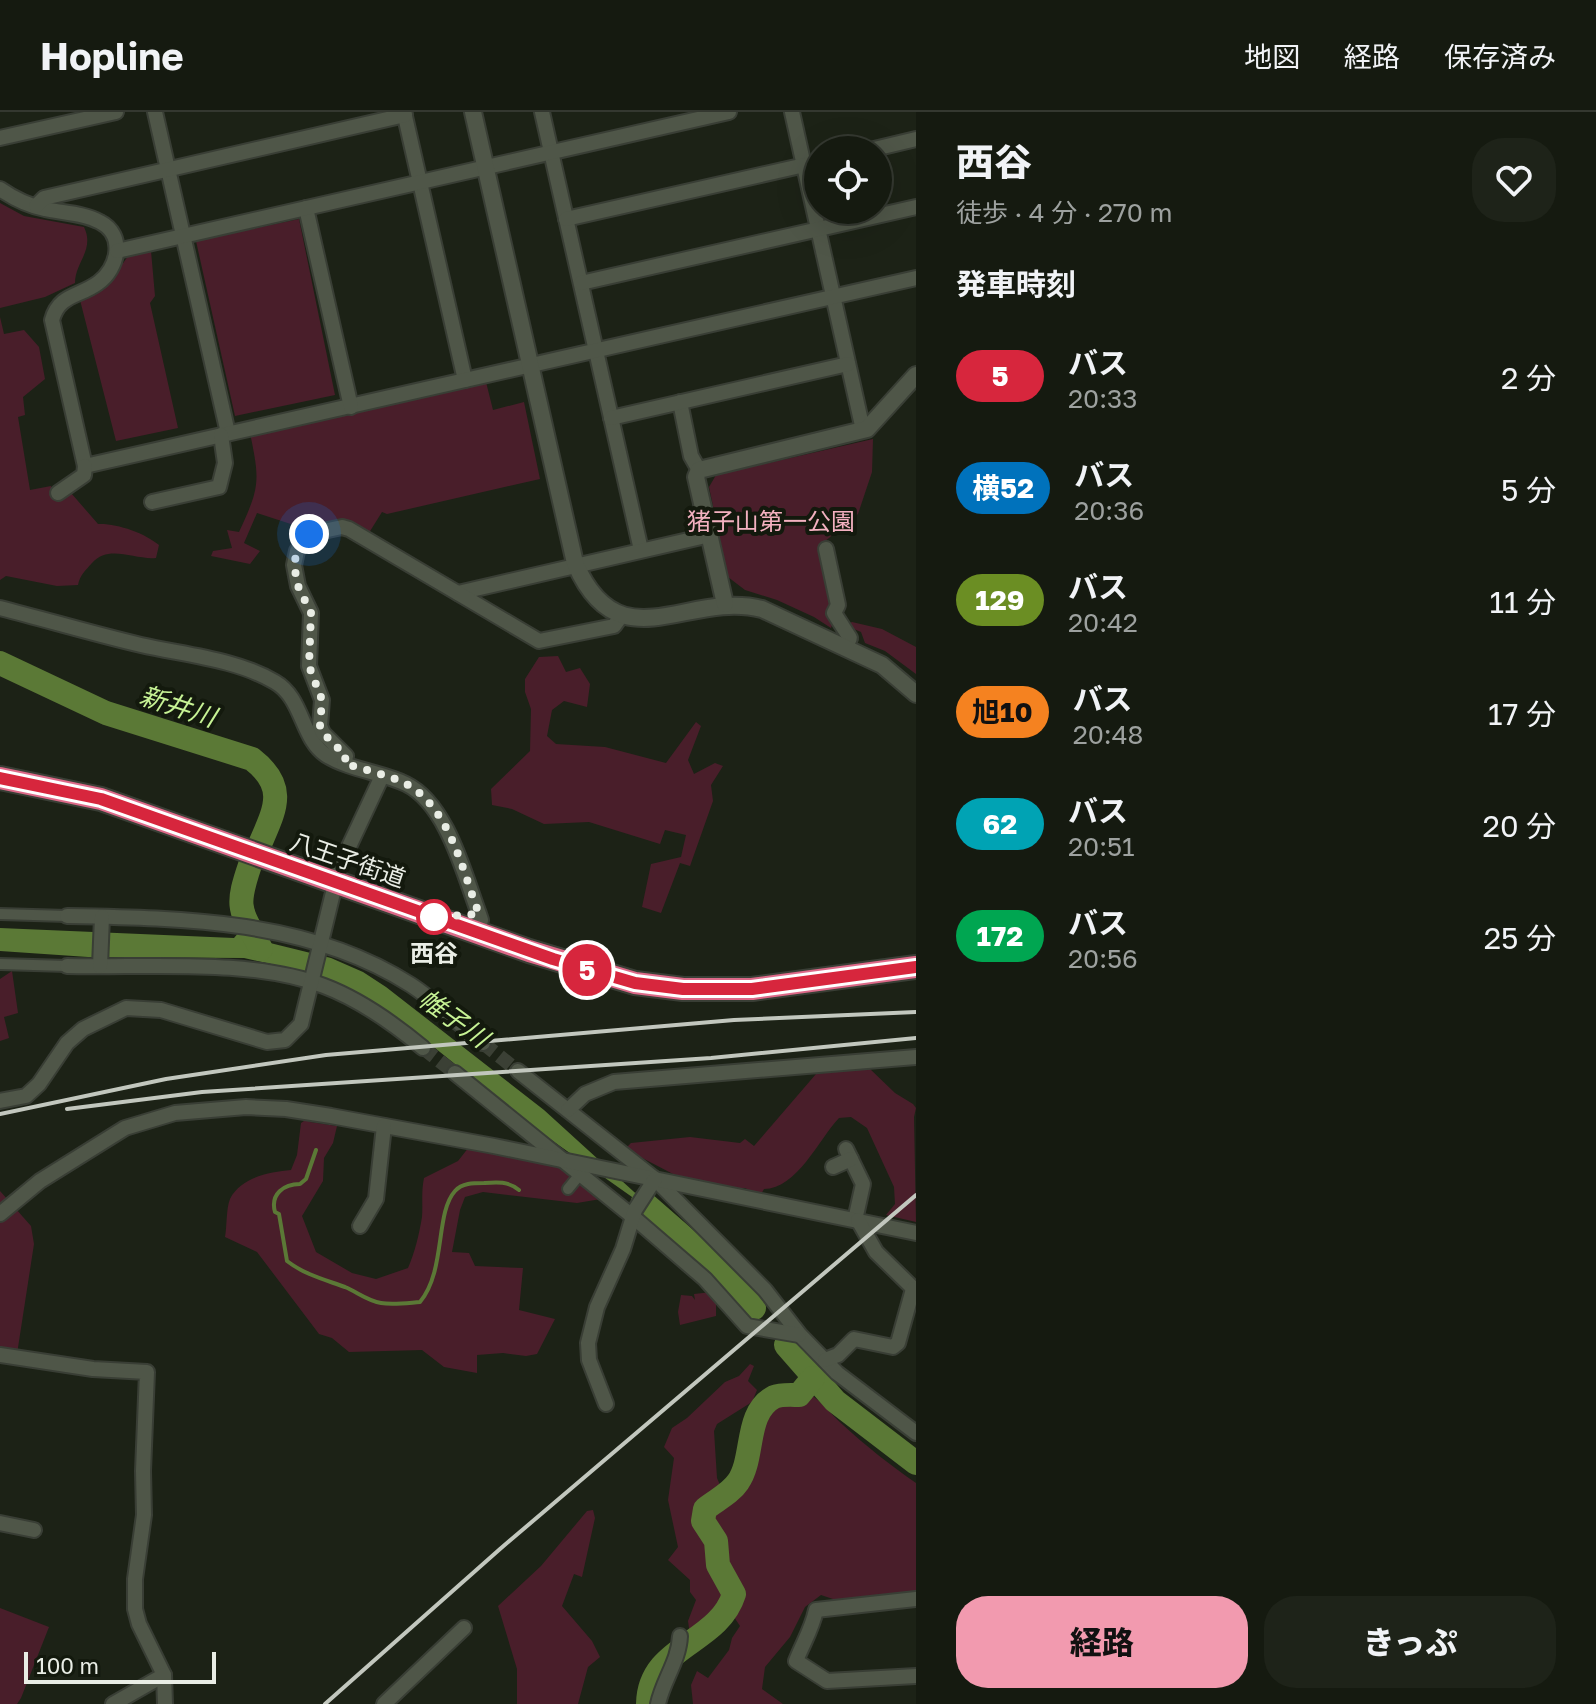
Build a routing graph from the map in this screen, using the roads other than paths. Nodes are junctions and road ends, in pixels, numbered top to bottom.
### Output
1 (116, 112) edge
2 (155, 112) edge
3 (473, 112) edge
4 (542, 112) edge
5 (729, 112) edge
6 (792, 112) edge
7 (405, 114) edge
8 (0, 138) edge
9 (916, 139) edge
10 (804, 145) edge
11 (892, 145) edge
12 (551, 152) junction
13 (804, 166) edge
14 (485, 167) junction
15 (168, 169) junction
16 (420, 182) junction
17 (0, 189) edge
18 (36, 206) junction
19 (916, 207) edge
20 (306, 208) junction
21 (566, 219) junction
22 (817, 224) edge
23 (818, 229) junction
24 (183, 236) junction
25 (117, 251) junction
26 (916, 278) edge
27 (581, 283) junction
28 (833, 296) junction
29 (595, 351) junction
30 (848, 364) junction
31 (530, 365) junction
32 (465, 380) junction
33 (912, 385) edge
34 (680, 402) junction
35 (351, 407) junction
36 (611, 418) junction
37 (863, 430) junction
38 (224, 434) junction
39 (85, 466) junction
40 (699, 470) junction
41 (58, 493) dead end
42 (152, 502) dead end
43 (710, 535) junction
44 (826, 549) dead end
45 (641, 550) junction
46 (576, 565) junction
47 (458, 593) junction
48 (725, 604) junction
49 (0, 608) edge
50 (622, 615) junction
51 (846, 647) junction
52 (916, 694) edge
53 (344, 763) junction
54 (382, 776) junction
55 (0, 778) edge
56 (335, 882) junction
57 (0, 914) edge
58 (67, 916) joint
59 (102, 920) junction
60 (477, 932) junction
61 (318, 946) junction
62 (100, 963) junction
63 (0, 964) edge
64 (67, 966) joint
65 (916, 967) edge
66 (312, 980) junction
67 (483, 1043) tunnel mouth
68 (423, 1048) tunnel mouth
69 (916, 1057) edge
70 (518, 1071) tunnel mouth
71 (455, 1073) tunnel mouth
72 (0, 1101) edge
73 (568, 1110) junction
74 (384, 1126) junction
75 (573, 1165) junction
76 (833, 1167) dead end
77 (653, 1184) junction
78 (568, 1189) dead end
79 (634, 1213) junction
80 (0, 1214) edge
81 (857, 1220) junction
82 (360, 1226) dead end
83 (916, 1233) edge
84 (914, 1290) edge
85 (800, 1335) junction
86 (0, 1355) edge
87 (825, 1360) junction
88 (606, 1404) dead end
89 (916, 1433) edge
90 (0, 1523) edge
91 (34, 1530) dead end
92 (916, 1599) edge
93 (464, 1628) dead end
94 (680, 1636) dead end
95 (164, 1675) junction
96 (916, 1676) edge
97 (113, 1704) edge
98 (165, 1704) edge
99 (384, 1704) edge
100 (658, 1704) edge

1 - 8 street
2 - 15 street
3 - 14 street
4 - 12 street
5 - 12 street
6 - 10 street
7 - 15 street
7 - 16 street
9 - 11 street
12 - 14 street
12 - 21 street
13 - 21 street
14 - 16 street
14 - 31 street
15 - 18 street
15 - 24 street
16 - 20 street
16 - 32 street
17 - 18 street
18 - 25 street
19 - 23 street
20 - 24 street
20 - 35 street
21 - 27 street
22 - 23 street
23 - 27 street
23 - 28 street
24 - 25 street
24 - 38 street
25 - 39 street
26 - 28 street
27 - 29 street
28 - 29 street
28 - 30 street
29 - 31 street
29 - 36 street
30 - 34 street
30 - 37 street
31 - 32 street
31 - 46 street
32 - 35 street
33 - 37 street
34 - 36 street
34 - 40 street
35 - 38 street
36 - 45 street
37 - 40 street
38 - 39 street
38 - 42 street
39 - 41 street
40 - 43 street
43 - 45 street
43 - 48 street
44 - 51 street
45 - 46 street
46 - 47 street
46 - 50 street
47 - 50 street
47 - 53 street
48 - 50 street
48 - 51 street
49 - 53 street
51 - 52 street
53 - 54 street
54 - 56 street
54 - 60 street
55 - 56 highway, 八王子街道
56 - 60 highway, 八王子街道
56 - 61 street
57 - 58 street
58 - 59 street
59 - 61 street
59 - 62 street
60 - 65 highway, 八王子街道
61 - 66 street
61 - 67 street
62 - 64 street
62 - 66 street
63 - 64 street
66 - 68 street
66 - 72 street
69 - 73 street
70 - 73 street
71 - 75 street
73 - 77 street
74 - 75 street
74 - 80 street
74 - 82 street
75 - 77 street
75 - 78 street
75 - 79 street
76 - 81 street
77 - 79 street
77 - 81 street
77 - 85 street
79 - 85 street
79 - 88 street
81 - 83 street
81 - 84 street
84 - 87 street
85 - 87 street
86 - 95 street
87 - 89 street
90 - 91 street
92 - 96 street
93 - 99 street
94 - 100 street
95 - 97 street
95 - 98 street

